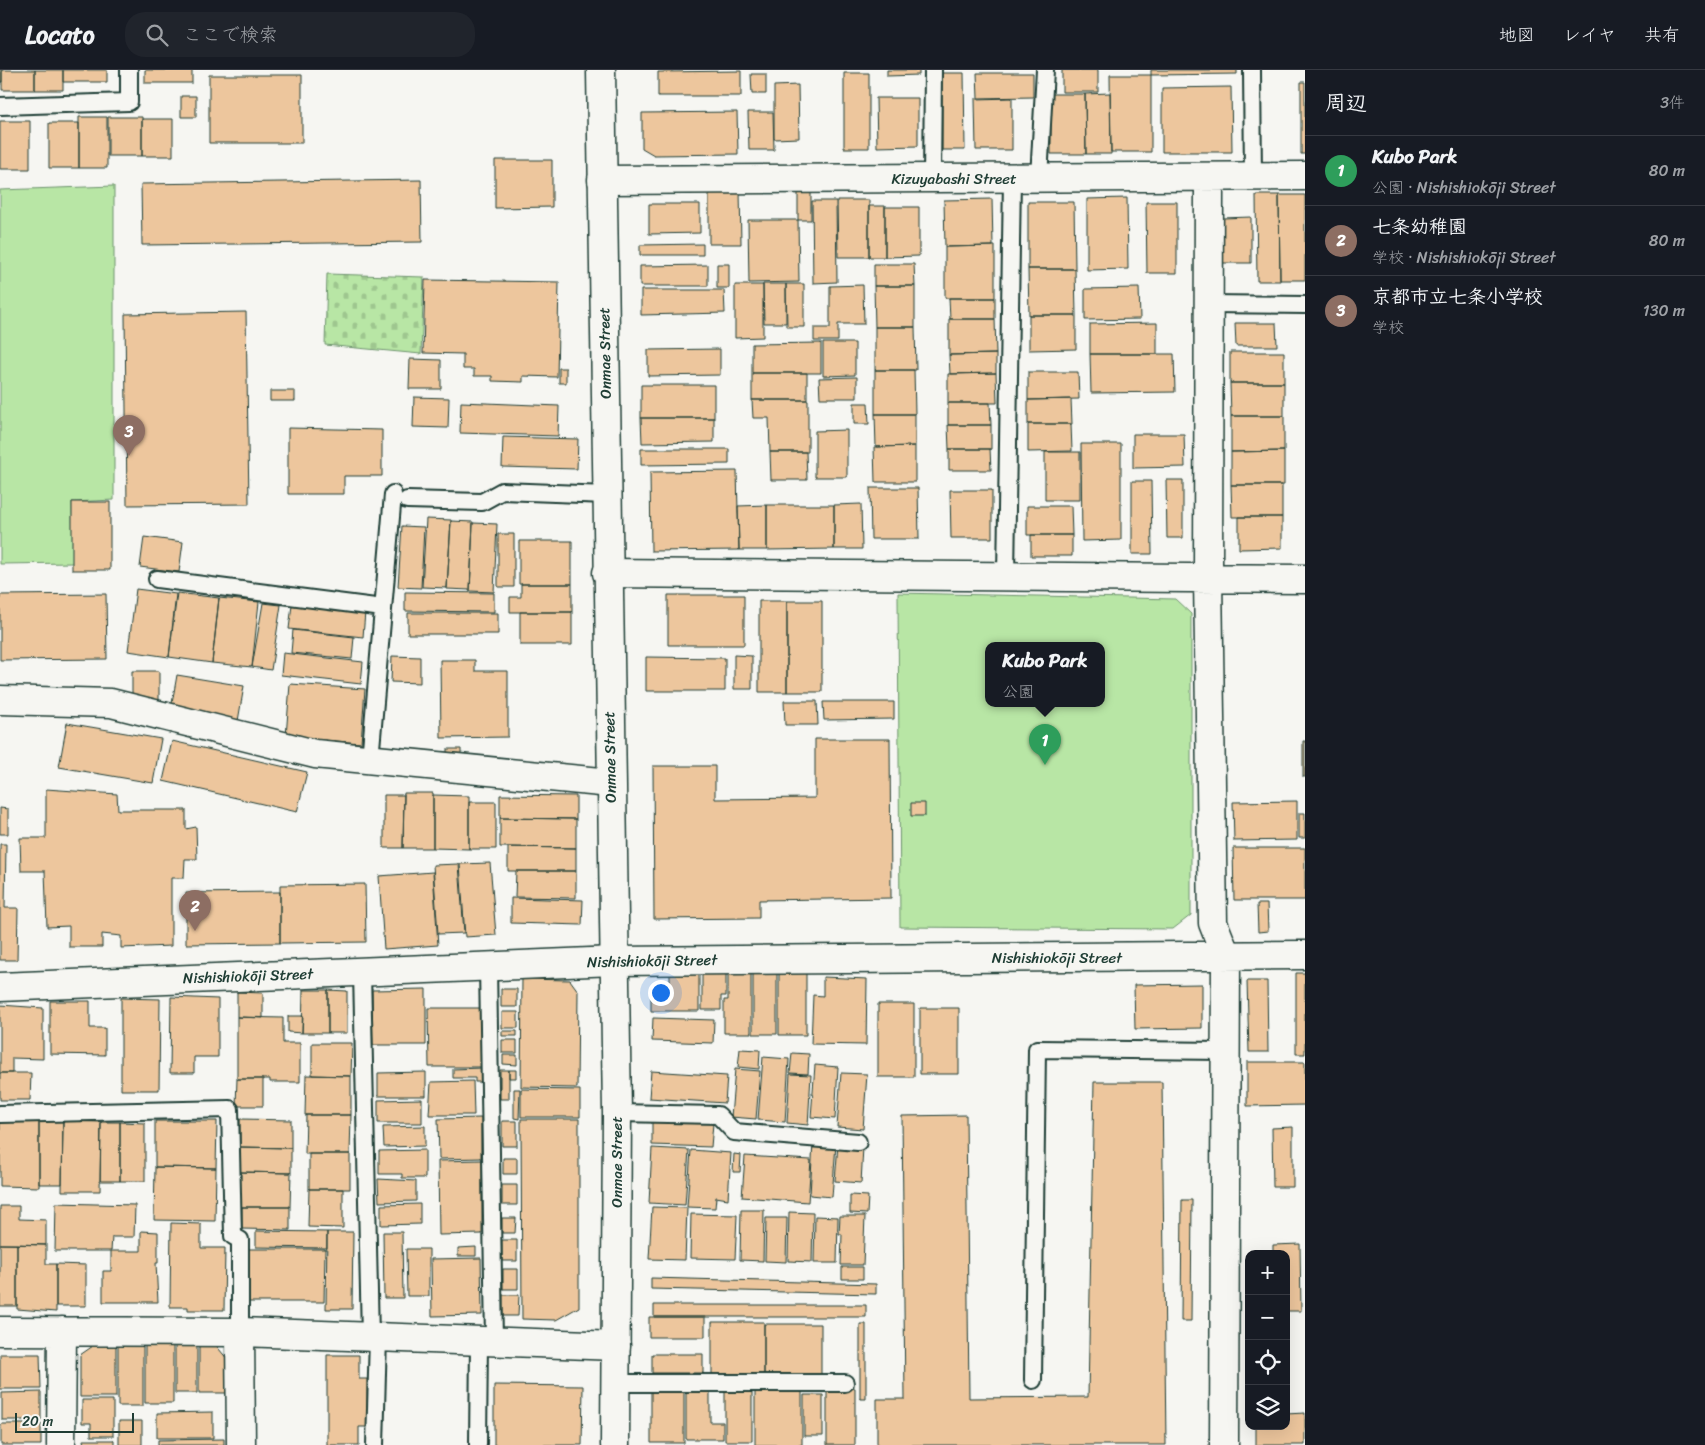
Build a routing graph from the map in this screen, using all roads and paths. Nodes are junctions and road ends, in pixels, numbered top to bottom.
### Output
1 (129, 70) edge
2 (601, 70) edge
3 (933, 70) edge
4 (1046, 70) edge
5 (1252, 70) edge
6 (0, 106) edge
7 (1305, 176) edge
8 (1253, 177) junction
9 (1012, 178) junction
10 (1040, 178) junction
11 (1209, 178) junction
12 (932, 179) junction
13 (602, 180) junction
14 (1209, 304) junction
15 (1305, 305) edge
16 (606, 495) junction
17 (607, 573) junction
18 (1006, 576) junction
19 (1208, 578) junction
20 (157, 579) dead end
21 (1305, 579) edge
22 (383, 608) junction
23 (0, 700) edge
24 (370, 760) junction
25 (611, 783) junction
26 (1305, 955) edge
27 (1226, 956) junction
28 (614, 961) junction
29 (488, 966) junction
30 (362, 972) junction
31 (0, 986) edge
32 (1225, 1051) junction
33 (617, 1113) junction
34 (0, 1114) edge
35 (858, 1142) dead end
36 (0, 1331) edge
37 (62, 1331) junction
38 (240, 1332) junction
39 (374, 1336) junction
40 (487, 1341) junction
41 (616, 1346) junction
42 (1033, 1380) dead end
43 (616, 1383) junction
44 (845, 1383) dead end
45 (61, 1445) edge
46 (241, 1445) edge
47 (374, 1445) edge
48 (478, 1445) edge
49 (615, 1445) edge
50 (1224, 1445) edge

1 - 6 lane
2 - 13 street, Onmae Street
3 - 12 lane
4 - 10 lane
5 - 8 lane
7 - 8 street, Kizuyabashi Street
8 - 11 street, Kizuyabashi Street
9 - 10 street, Kizuyabashi Street
9 - 12 street, Kizuyabashi Street
9 - 18 lane
10 - 11 street, Kizuyabashi Street
11 - 14 street
12 - 13 street, Kizuyabashi Street
13 - 16 street, Onmae Street
14 - 15 lane
14 - 19 street
16 - 17 street, Onmae Street
16 - 22 lane
17 - 18 street
17 - 25 street, Onmae Street
18 - 19 street
19 - 21 street
19 - 27 street
20 - 22 lane
22 - 24 lane
23 - 24 street
24 - 25 street
25 - 28 street, Onmae Street
26 - 27 street, Nishishiokōji Street
27 - 28 street, Nishishiokōji Street
27 - 32 street
28 - 29 street, Nishishiokōji Street
28 - 33 street, Onmae Street
29 - 30 street, Nishishiokōji Street
29 - 40 lane
30 - 31 street, Nishishiokōji Street
30 - 39 lane
32 - 42 lane
32 - 50 street
33 - 35 lane
33 - 41 street, Onmae Street
34 - 38 lane
36 - 37 street
37 - 38 street
37 - 45 street
38 - 39 street
38 - 46 street
39 - 40 street
39 - 47 lane
40 - 41 street
40 - 48 lane
41 - 43 street, Onmae Street
43 - 44 lane
43 - 49 street, Onmae Street

